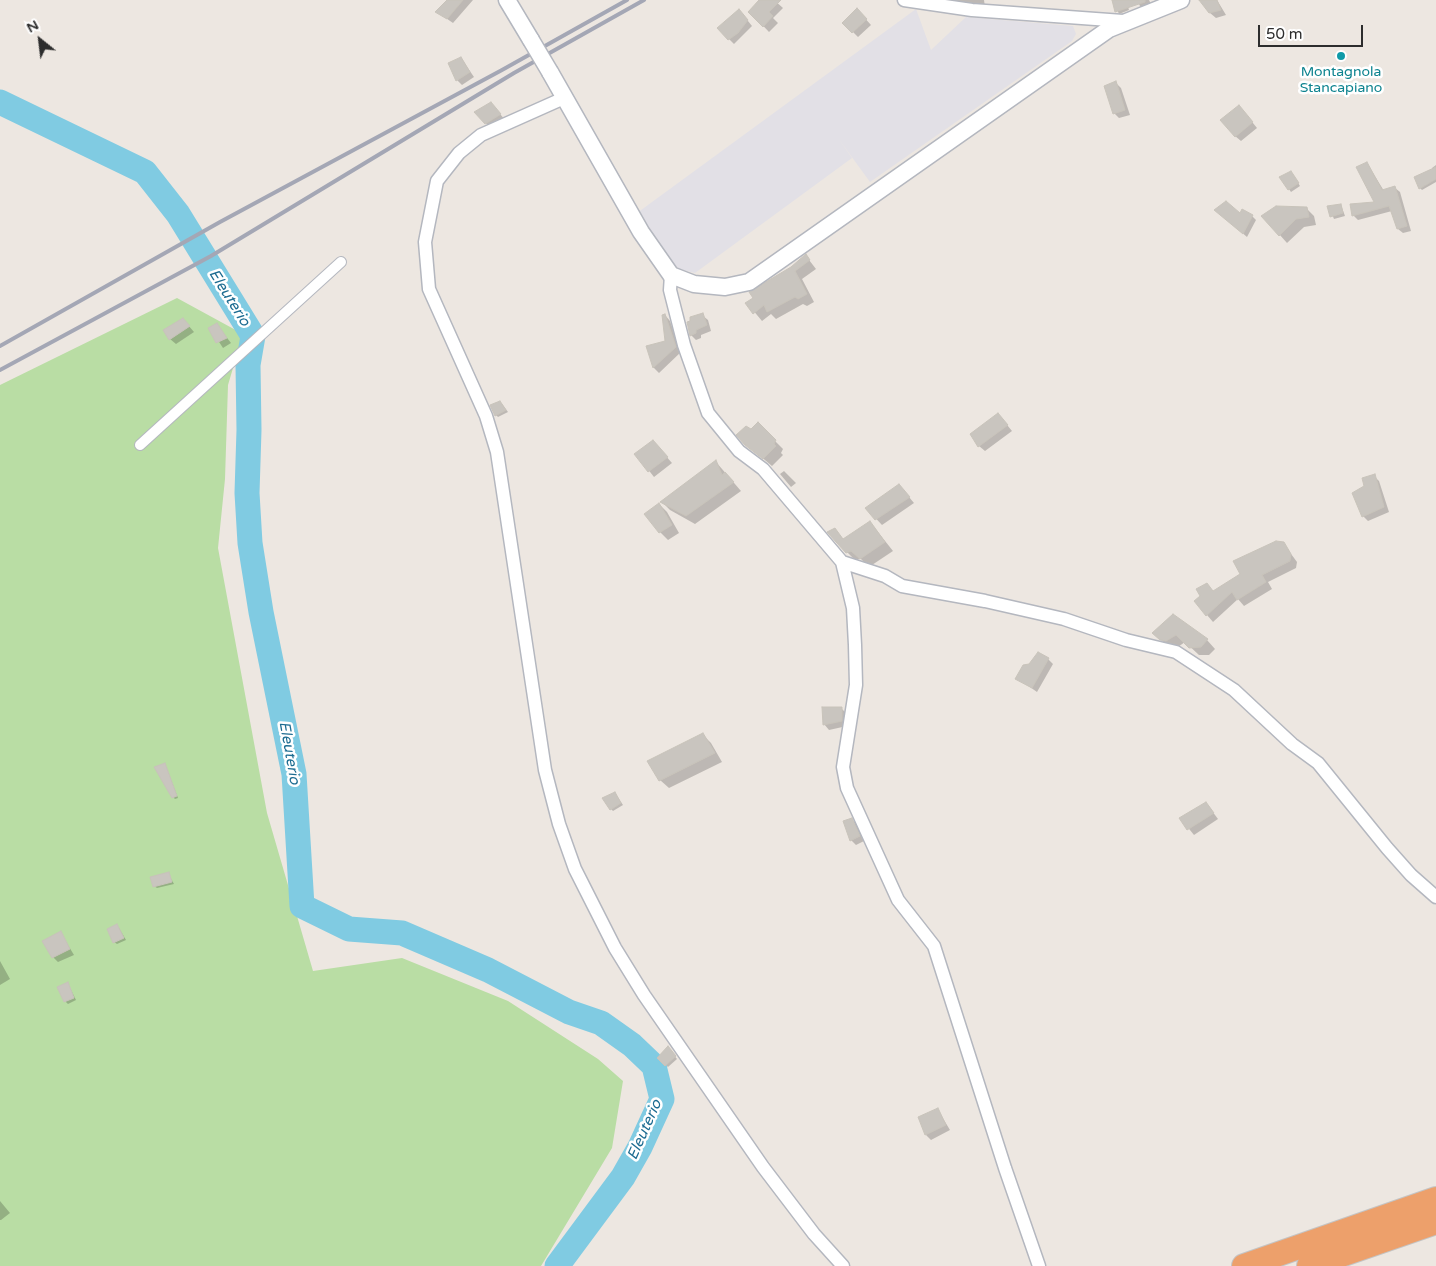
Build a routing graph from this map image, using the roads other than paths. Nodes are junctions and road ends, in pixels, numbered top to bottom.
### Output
1 (507, 0) edge
2 (904, 0) edge
3 (1181, 0) edge
4 (1129, 22) junction
5 (564, 98) junction
6 (341, 262) dead end
7 (671, 275) junction
8 (140, 445) dead end
9 (842, 562) junction
10 (1436, 897) edge
11 (1436, 1200) edge
12 (1436, 1222) edge
13 (843, 1266) edge
14 (1039, 1266) edge
15 (1244, 1266) edge
16 (1309, 1266) edge

1 - 5 street, bridge
2 - 4 street
3 - 4 street
4 - 7 street
5 - 7 street
5 - 13 street
6 - 8 street
7 - 9 street
9 - 10 street
9 - 14 street
11 - 15 highway
12 - 16 highway

